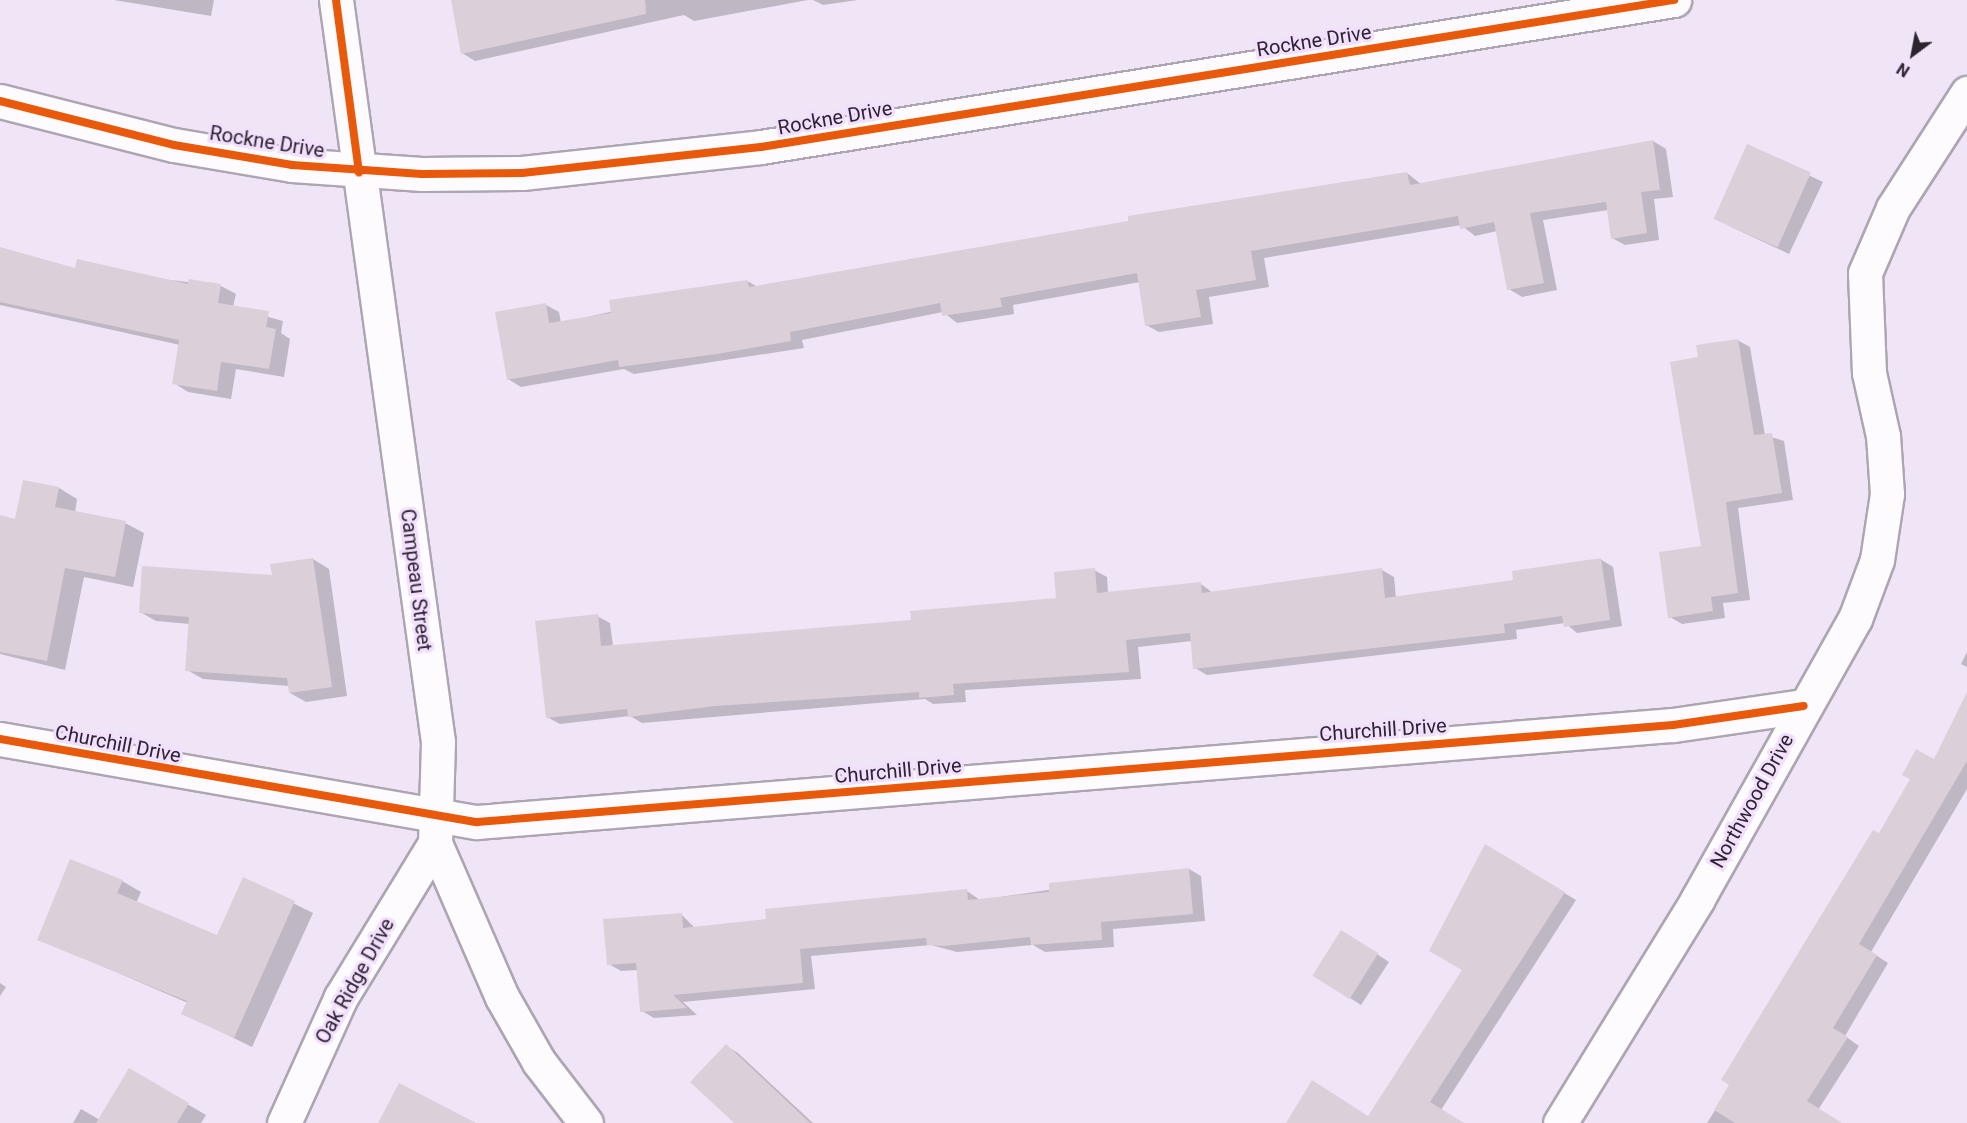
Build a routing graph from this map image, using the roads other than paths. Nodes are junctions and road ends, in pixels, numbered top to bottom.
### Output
1 (336, 0) edge
2 (1674, 0) edge
3 (1967, 93) edge
4 (0, 101) edge
5 (359, 172) junction
6 (1804, 706) junction
7 (0, 739) edge
8 (437, 830) junction
9 (284, 1123) edge
10 (586, 1123) edge
11 (1560, 1123) edge

1 - 5 street, Campeau Street
2 - 5 street, Rockne Drive
3 - 6 street, Northwood Drive
4 - 5 street, Rockne Drive
5 - 8 street, Campeau Street
6 - 8 street, Churchill Drive
6 - 11 street, Northwood Drive
7 - 8 street, Churchill Drive
8 - 9 street, Oak Ridge Drive
8 - 10 street, Campeau Street

